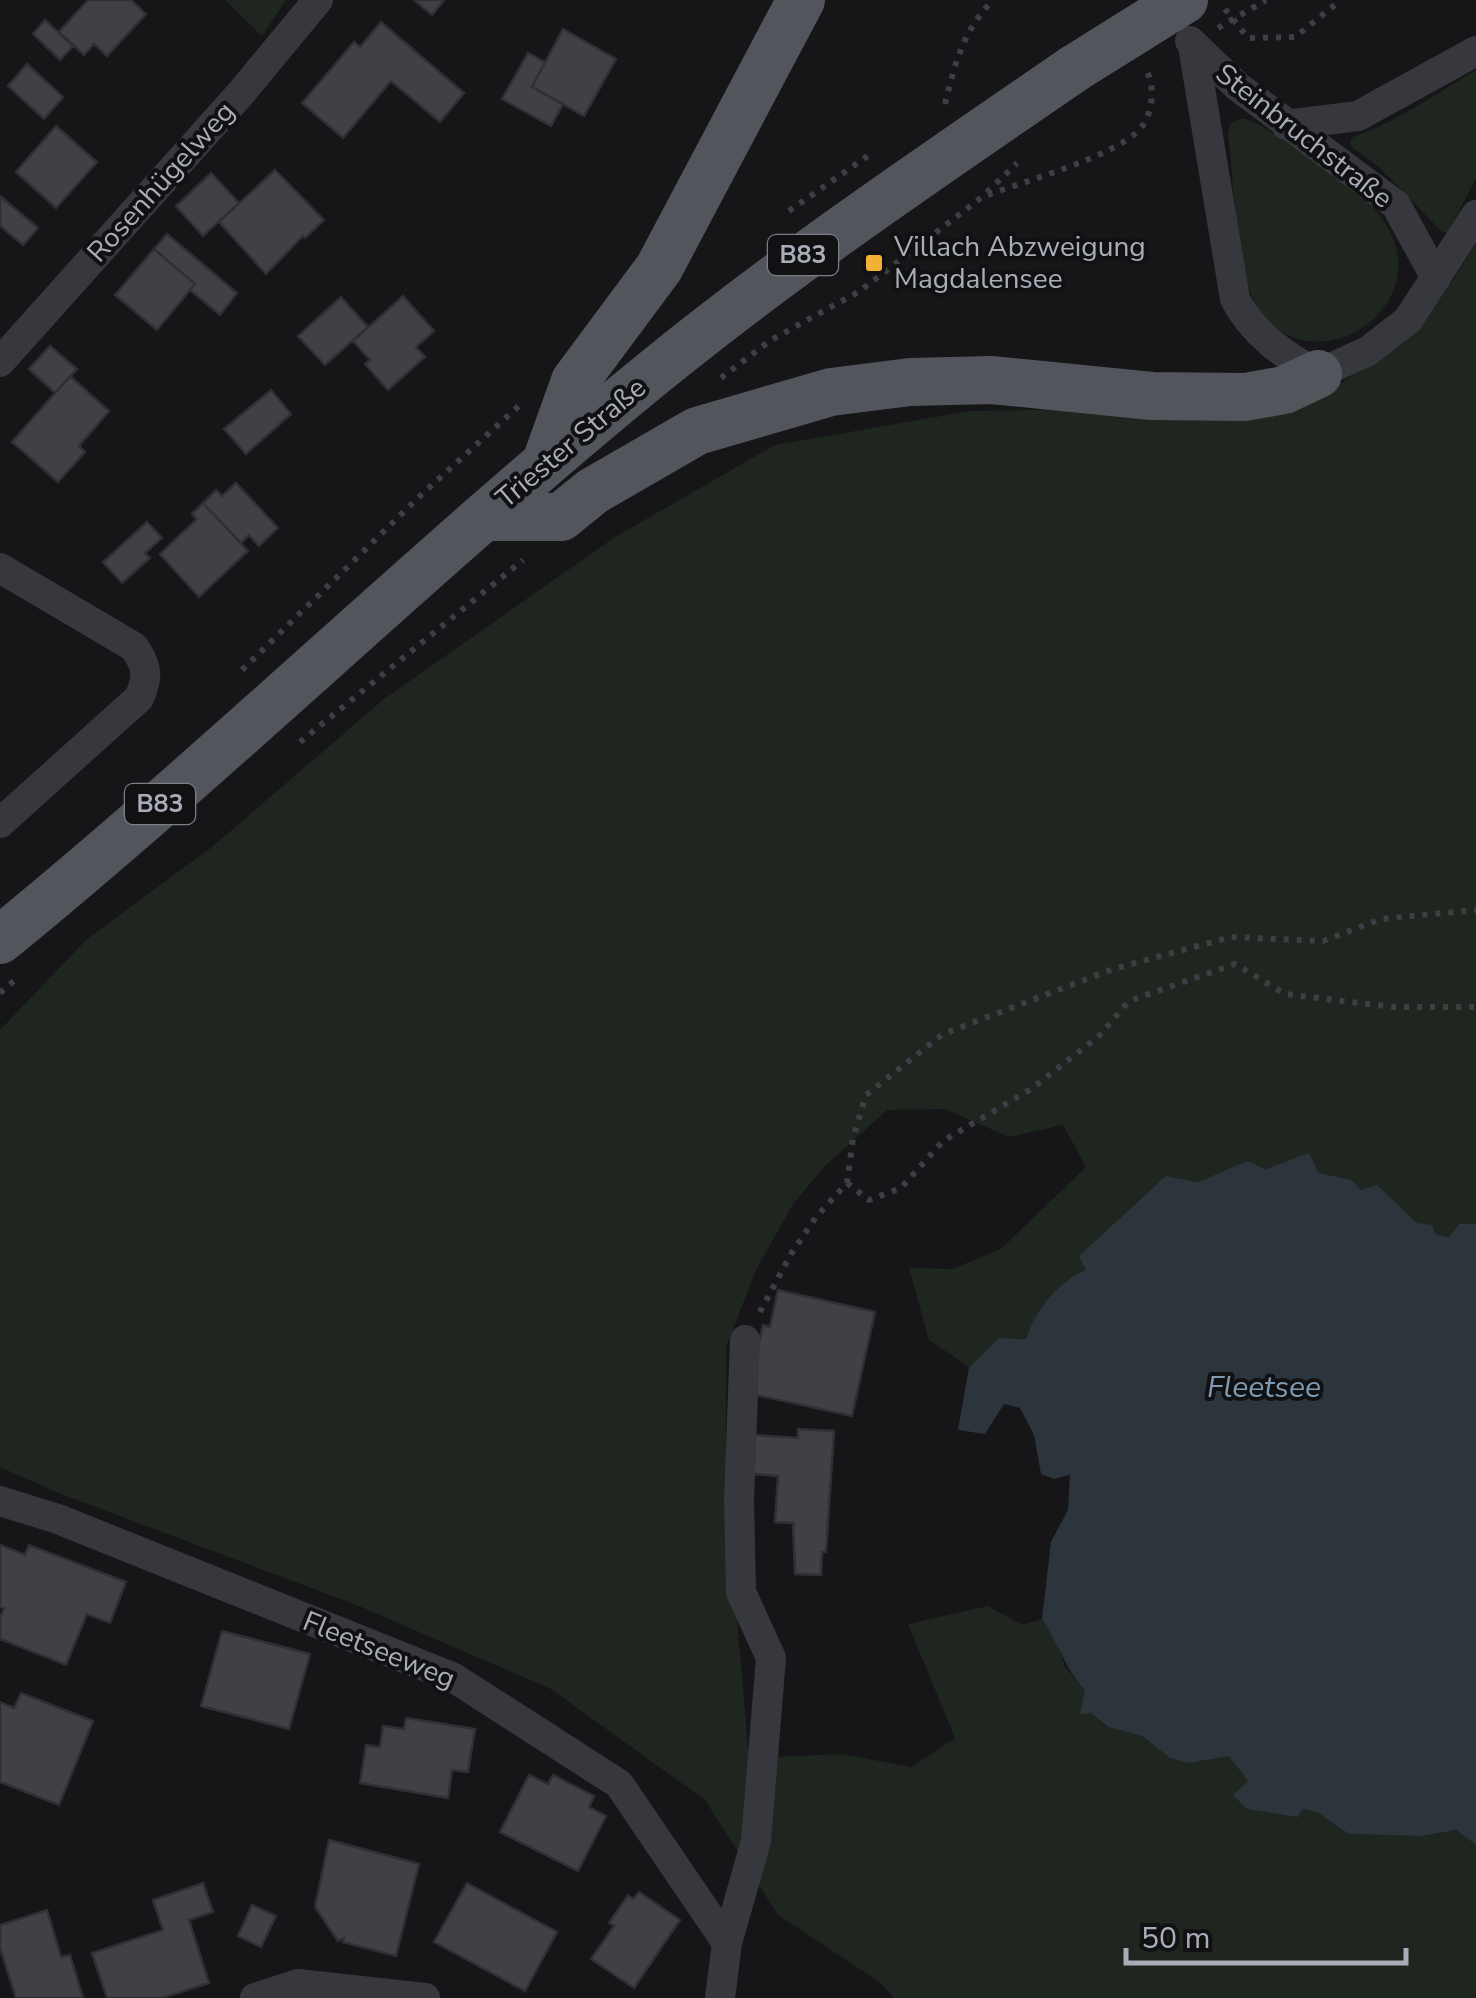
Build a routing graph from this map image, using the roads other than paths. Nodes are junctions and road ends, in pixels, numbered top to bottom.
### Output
1 (318, 0) edge
2 (801, 0) edge
3 (1164, 0) edge
4 (1184, 0) edge
5 (1192, 46) junction
6 (1476, 51) edge
7 (1286, 125) junction
8 (1476, 215) edge
9 (1436, 278) junction
10 (0, 362) edge
11 (1318, 374) junction
12 (546, 463) junction
13 (484, 517) junction
14 (0, 568) edge
15 (0, 823) edge
16 (8, 960) edge
17 (745, 1340) road end
18 (0, 1501) edge
19 (727, 1942) junction
20 (254, 1998) edge
21 (425, 1998) edge
22 (720, 1998) edge

1 - 10 street, Rosenhügelweg
2 - 12 main road
3 - 5 street, Steinbruchstraße
4 - 12 main road, Triester Straße / B83, bridge
5 - 7 street, Steinbruchstraße
5 - 11 street
6 - 7 street
7 - 9 street, Steinbruchstraße
8 - 9 street
9 - 11 street
11 - 13 main road
12 - 13 main road, Triester Straße / B83
13 - 16 main road, Triester Straße / B83
14 - 15 street
17 - 19 street
18 - 19 street, Fleetseeweg
19 - 22 street
20 - 21 street

